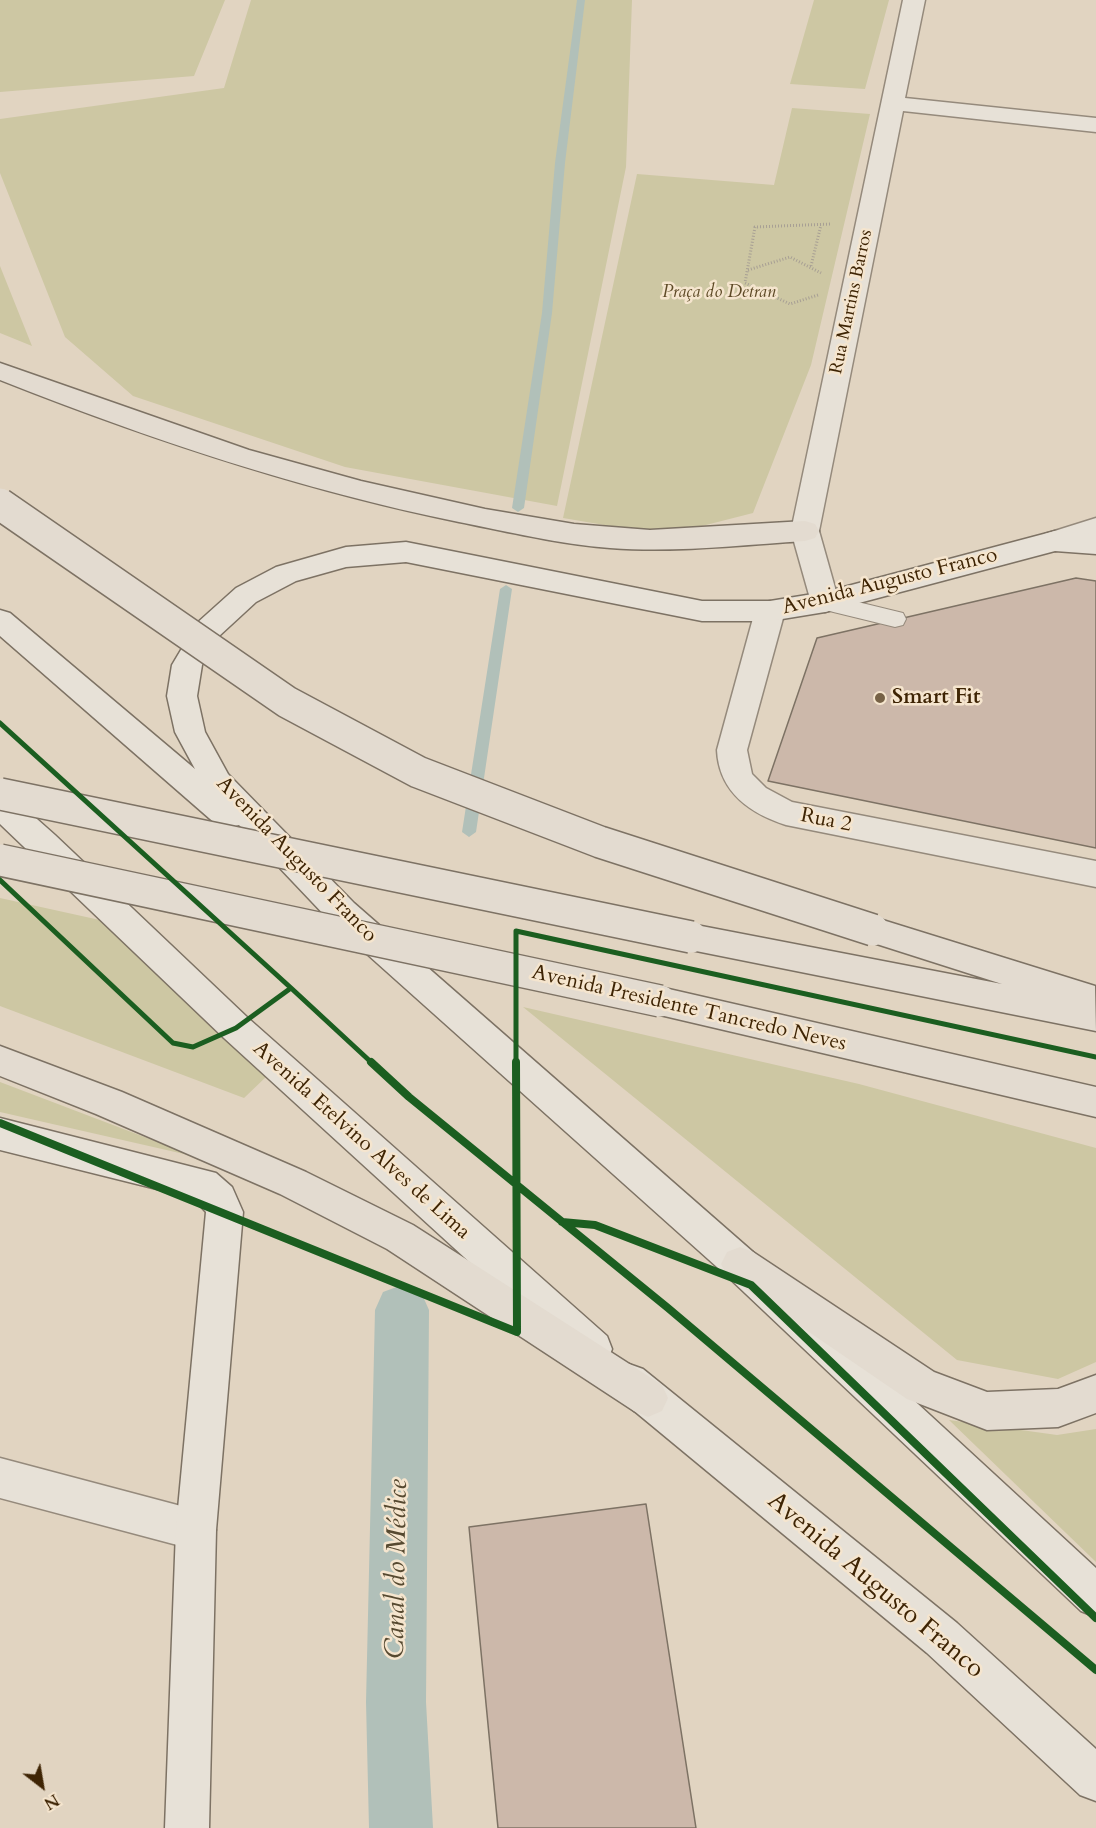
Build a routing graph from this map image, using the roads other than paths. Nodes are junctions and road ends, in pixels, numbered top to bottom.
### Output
1 (914, 0) edge
2 (892, 103) junction
3 (1096, 124) edge
4 (0, 371) edge
5 (0, 504) edge
6 (1096, 528) edge
7 (805, 531) junction
8 (1055, 541) junction
9 (1096, 544) edge
10 (825, 602) junction
11 (770, 611) junction
12 (895, 619) dead end
13 (0, 620) edge
14 (0, 794) edge
15 (0, 805) edge
16 (0, 860) edge
17 (1096, 874) edge
18 (342, 912) junction
19 (1096, 1000) edge
20 (1096, 1017) edge
21 (0, 1061) edge
22 (1092, 1105) edge
23 (0, 1134) edge
24 (740, 1264) junction
25 (1096, 1394) edge
26 (648, 1398) junction
27 (0, 1478) edge
28 (196, 1530) junction
29 (1096, 1596) edge
30 (1096, 1779) edge
31 (187, 1828) edge

1 - 2 street, Rua Martins Barros
2 - 3 street
2 - 7 street, Rua Martins Barros
4 - 7 main road
5 - 19 main road, bridge
6 - 8 street, Avenida Augusto Franco
7 - 10 street, Rua Martins Barros
8 - 9 street
8 - 10 street, Avenida Augusto Franco
10 - 11 street, Avenida Augusto Franco
10 - 12 lane
11 - 17 street, Rua 2
11 - 18 street, Avenida Augusto Franco
13 - 18 street
14 - 20 main road, bridge
15 - 26 street, Avenida Etelvino Alves de Lima
16 - 22 main road, Avenida Presidente Tancredo Neves, bridge
18 - 24 street, Avenida Augusto Franco
21 - 26 main road
23 - 28 street
24 - 25 main road
24 - 29 street, Avenida Augusto Franco
26 - 30 street, Avenida Augusto Franco
27 - 28 street
28 - 31 street

